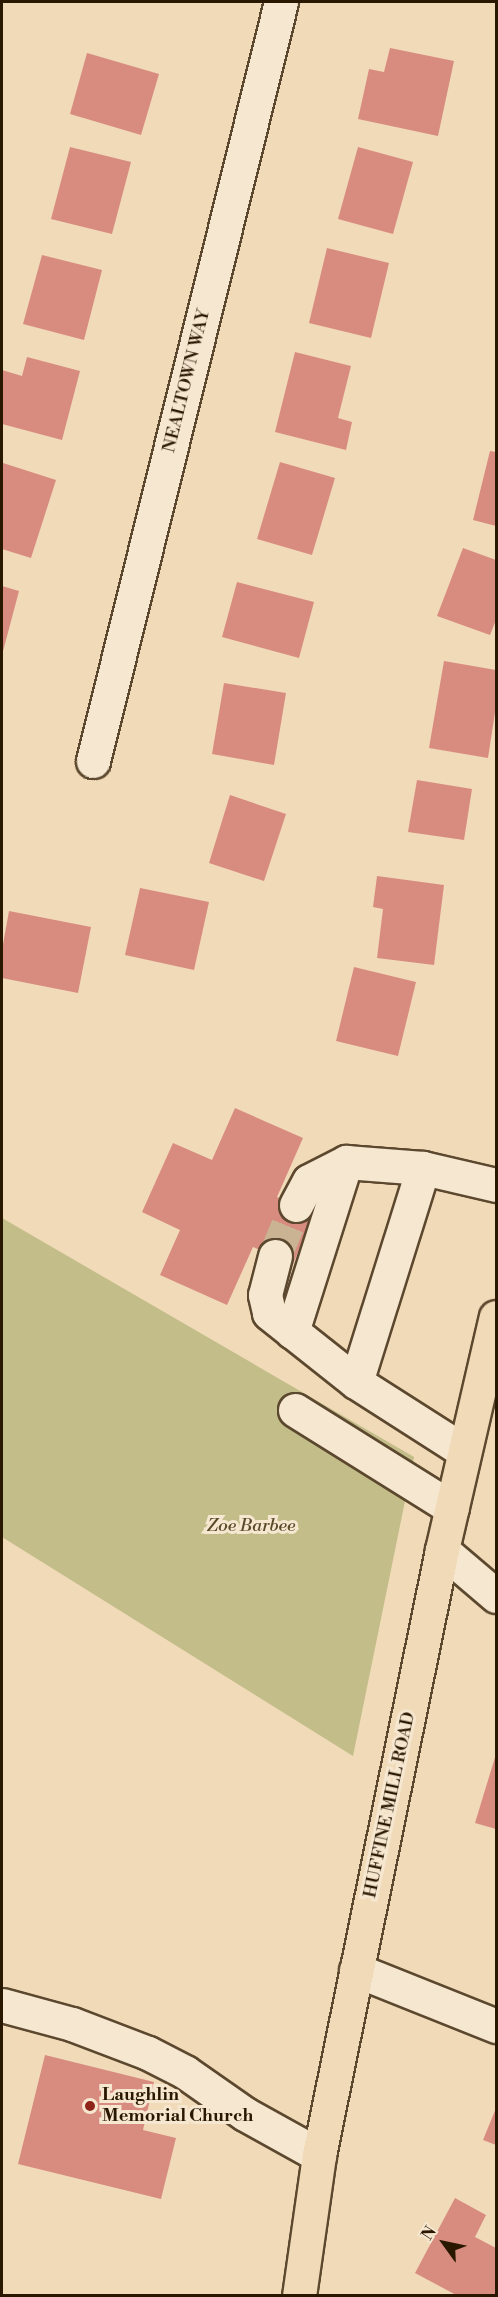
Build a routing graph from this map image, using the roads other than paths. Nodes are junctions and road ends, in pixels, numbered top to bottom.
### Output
1 (281, 2) edge
2 (93, 761) dead end
3 (346, 1162) junction
4 (423, 1168) junction
5 (496, 1185) edge
6 (296, 1205) tunnel mouth
7 (275, 1256) tunnel mouth
8 (496, 1317) edge
9 (292, 1332) junction
10 (356, 1382) junction
11 (295, 1410) dead end
12 (464, 1451) junction
13 (452, 1508) junction
14 (442, 1550) junction
15 (496, 1596) edge
16 (356, 1970) junction
17 (2, 2005) edge
18 (496, 2026) edge
19 (319, 2155) junction
20 (299, 2295) edge

1 - 2 street, NEALTOWN WAY
3 - 4 street
3 - 6 street
3 - 9 street
4 - 5 street
4 - 10 street
7 - 9 street
8 - 12 main road, HUFFINE MILL ROAD
9 - 10 street
10 - 12 street
11 - 13 street
12 - 13 main road, HUFFINE MILL ROAD
13 - 14 main road, HUFFINE MILL ROAD
14 - 15 street
14 - 16 main road, HUFFINE MILL ROAD
16 - 18 street
16 - 19 main road, HUFFINE MILL ROAD
17 - 19 street
19 - 20 main road, HUFFINE MILL ROAD

